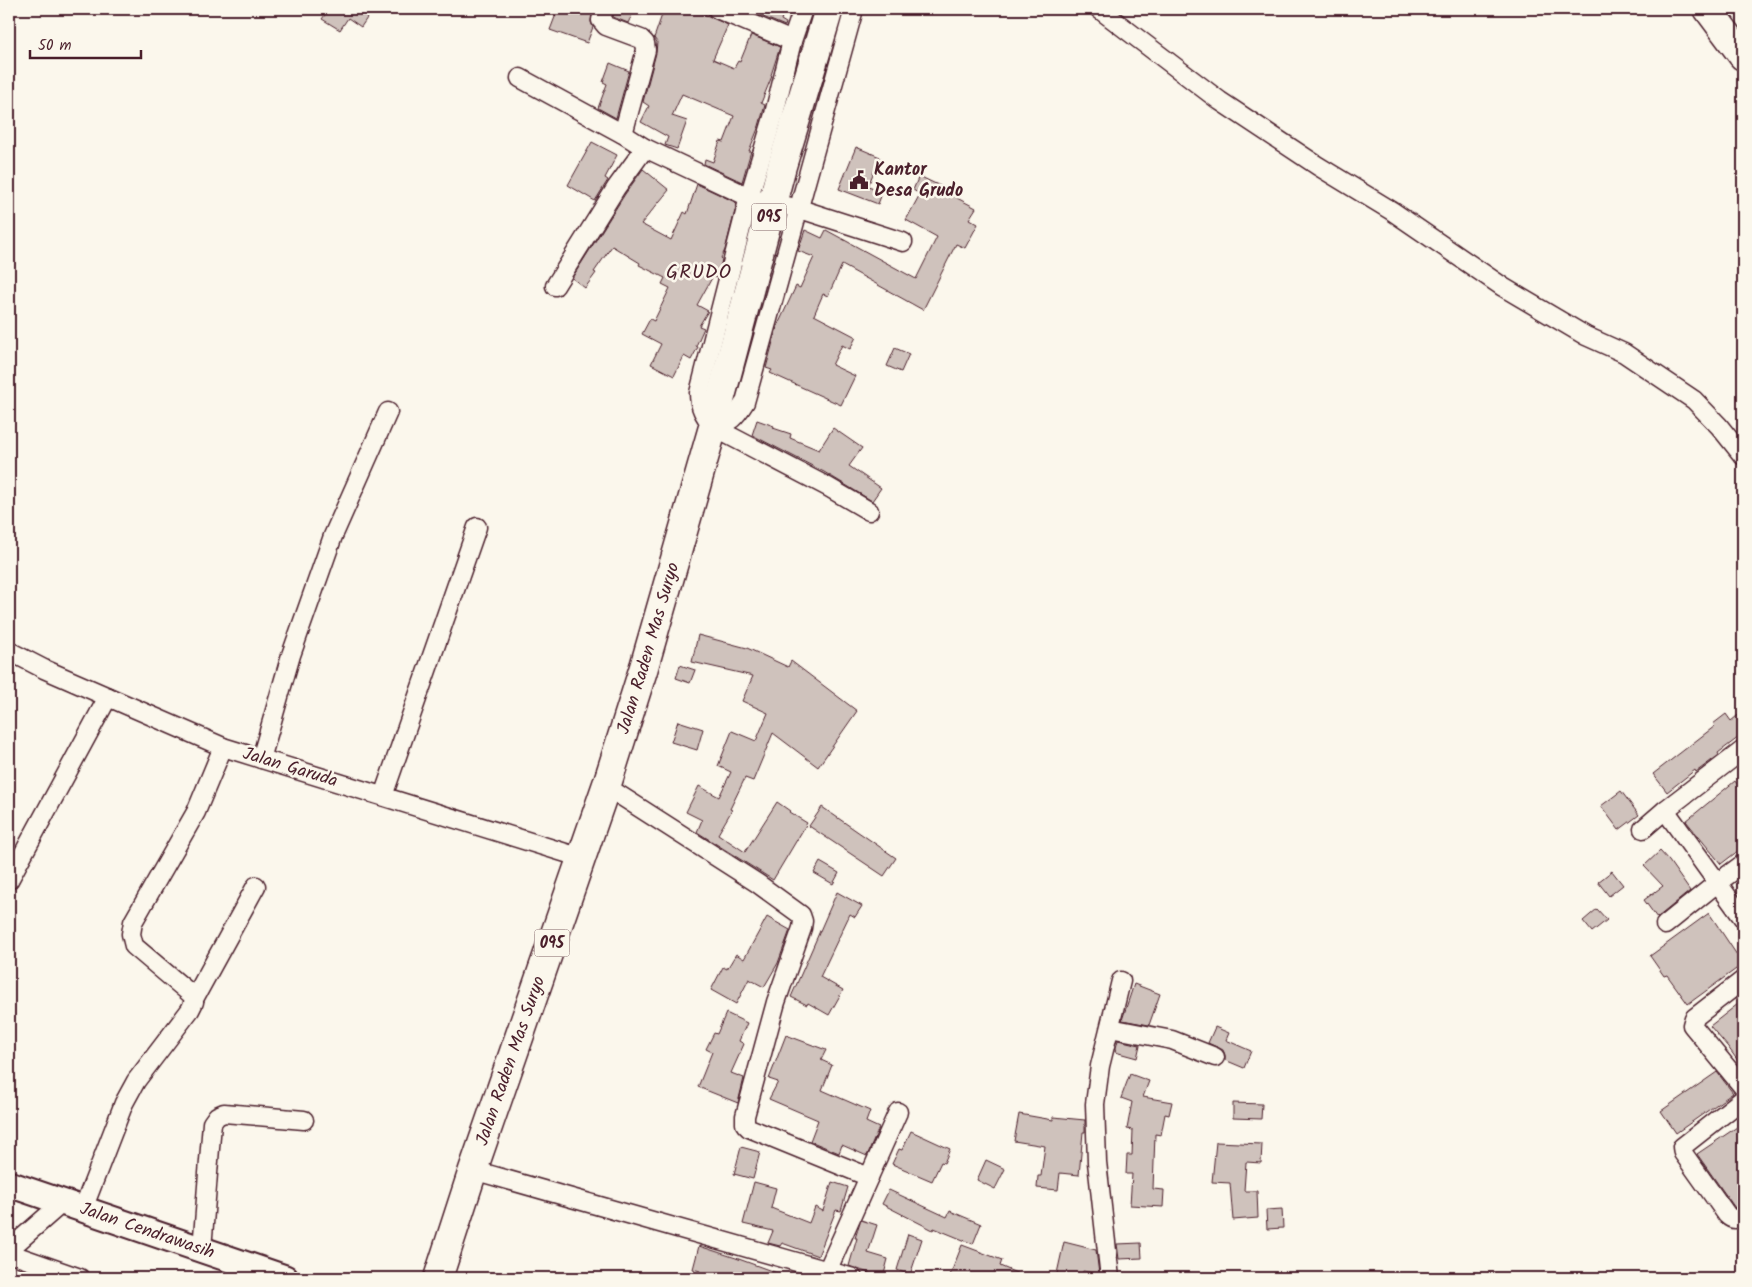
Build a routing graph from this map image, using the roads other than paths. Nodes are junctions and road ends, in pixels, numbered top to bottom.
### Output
1 (604, 9) edge
2 (717, 9) edge
3 (804, 9) edge
4 (830, 9) edge
5 (854, 9) edge
6 (1099, 9) edge
7 (1708, 9) edge
8 (792, 41) junction
9 (1743, 56) edge
10 (520, 78) dead end
11 (623, 134) junction
12 (645, 148) junction
13 (761, 200) junction
14 (800, 209) junction
15 (903, 242) dead end
16 (555, 286) dead end
17 (388, 412) dead end
18 (713, 427) junction
19 (1743, 456) edge
20 (870, 511) dead end
21 (477, 527) dead end
22 (9, 651) edge
23 (108, 697) junction
24 (222, 747) junction
25 (1743, 750) edge
26 (261, 759) junction
27 (607, 787) junction
28 (384, 796) junction
29 (1665, 810) junction
30 (1644, 829) dead end
31 (582, 858) junction
32 (1743, 864) edge
33 (9, 880) edge
34 (1717, 883) junction
35 (256, 886) dead end
36 (1743, 918) edge
37 (1665, 925) dead end
38 (1743, 980) edge
39 (1121, 981) dead end
40 (194, 999) junction
41 (1110, 1028) junction
42 (1215, 1057) dead end
43 (1743, 1087) edge
44 (1743, 1099) edge
45 (898, 1112) dead end
46 (304, 1120) dead end
47 (473, 1170) junction
48 (869, 1177) junction
49 (9, 1184) edge
50 (73, 1206) junction
51 (1743, 1216) edge
52 (202, 1249) junction
53 (825, 1274) edge
54 (80, 1278) edge
55 (285, 1278) edge
56 (438, 1278) edge
57 (853, 1278) edge
58 (1110, 1278) edge

1 - 11 street
2 - 8 street
3 - 8 street
4 - 13 main road, Jalan Raden Mas Suryo / 095
5 - 14 street
6 - 19 street
7 - 9 main road
8 - 13 street
10 - 11 street
11 - 12 street
12 - 13 street
12 - 16 street
13 - 14 street
13 - 18 main road, Jalan Raden Mas Suryo / 095
14 - 15 street
14 - 18 street
17 - 26 street
18 - 20 street
18 - 27 main road, Jalan Raden Mas Suryo / 095
21 - 28 street
22 - 23 street, Jalan Garuda
23 - 24 street, Jalan Garuda
23 - 33 street
24 - 26 street, Jalan Garuda
24 - 40 street
25 - 29 street
26 - 28 street, Jalan Garuda
27 - 31 main road, Jalan Raden Mas Suryo / 095
27 - 48 street
28 - 31 street, Jalan Garuda
29 - 30 street
29 - 34 street
31 - 47 main road, Jalan Raden Mas Suryo / 095
32 - 34 street
34 - 36 street
34 - 37 street
35 - 40 street
38 - 43 street
39 - 41 street
40 - 50 street
41 - 42 street
41 - 58 street
44 - 51 street
45 - 48 street
46 - 52 street
47 - 53 street
47 - 56 main road, Jalan Raden Mas Suryo / 095
48 - 53 street
49 - 50 street, Jalan Cendrawasih
50 - 52 street, Jalan Cendrawasih
50 - 54 street
52 - 55 street, Jalan Cendrawasih
53 - 57 street

